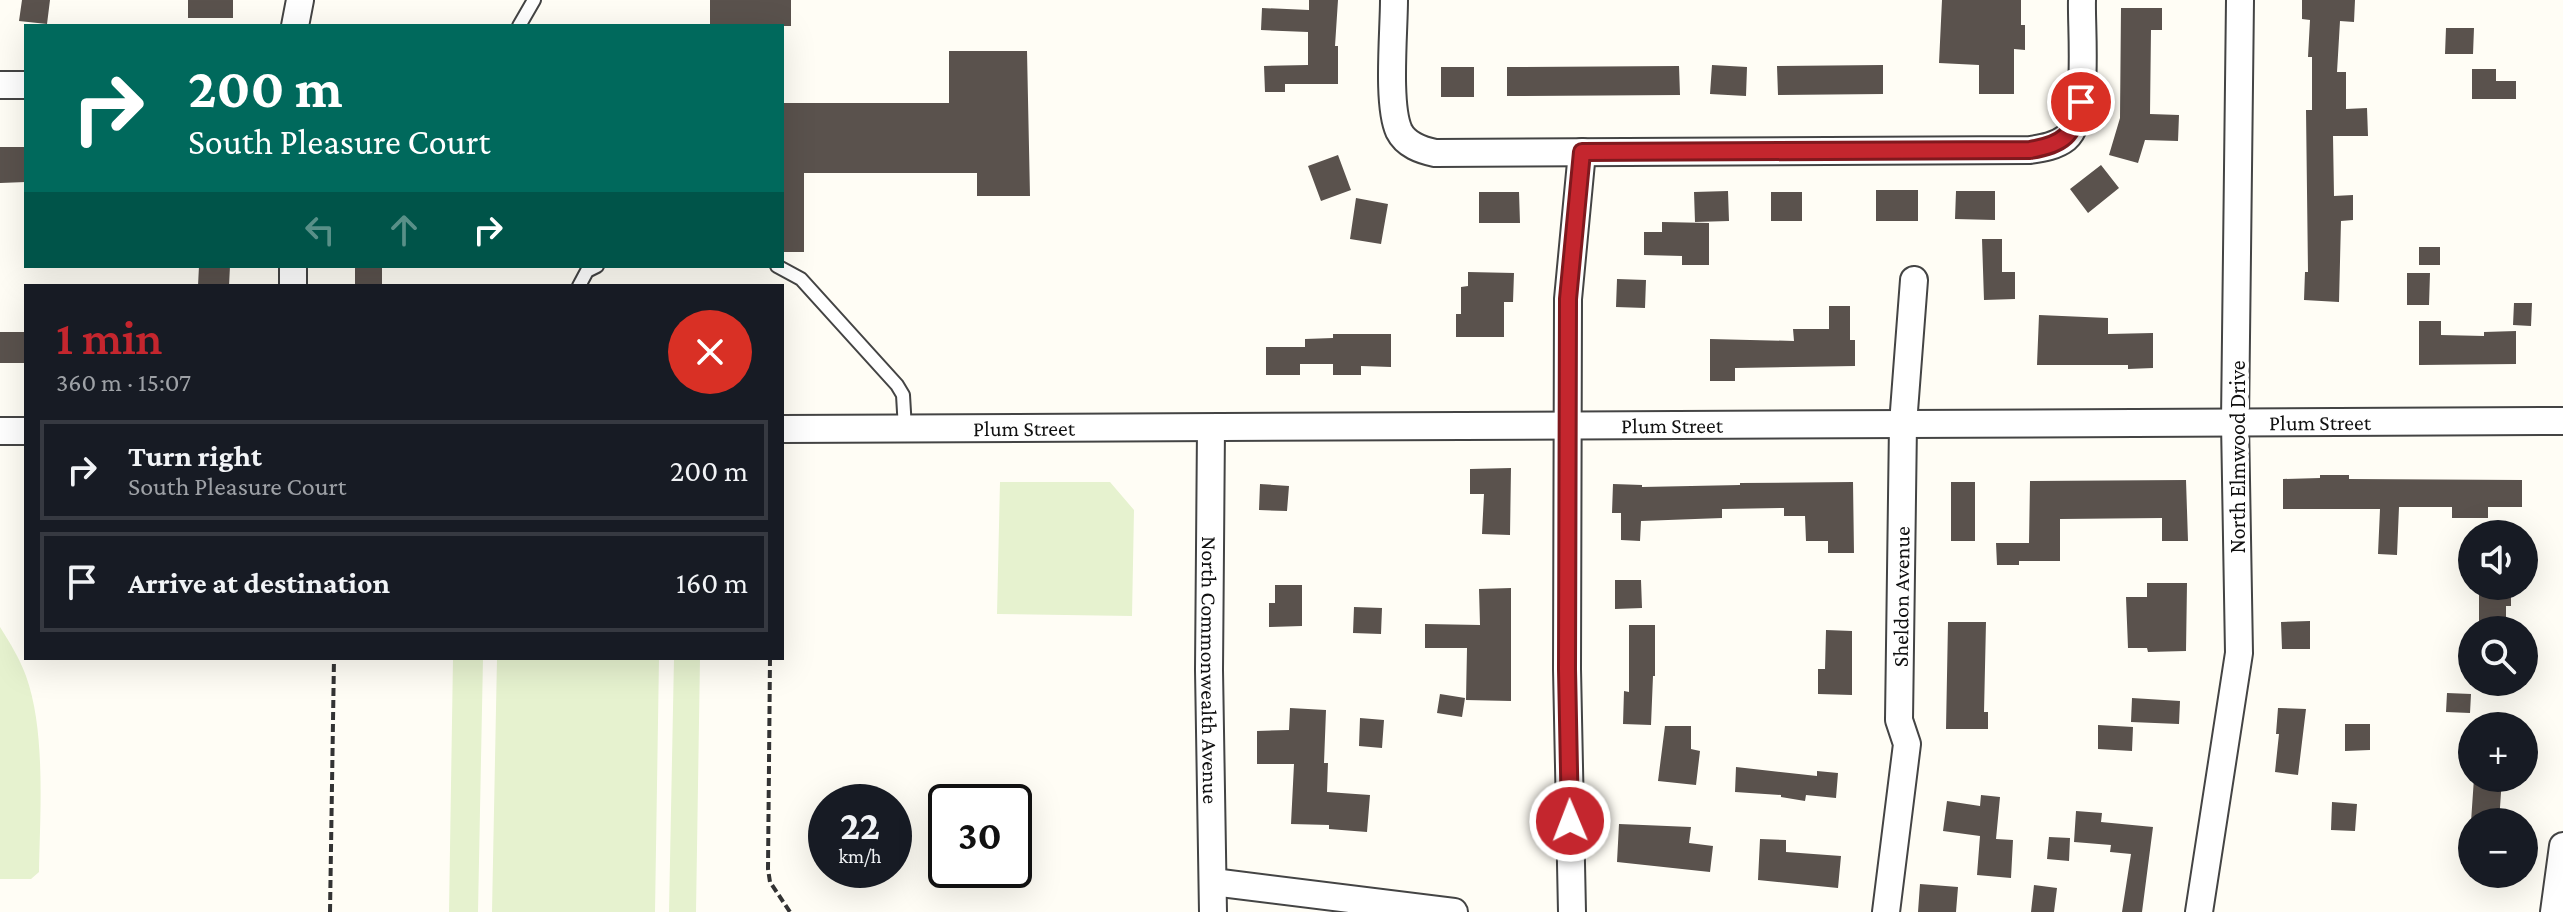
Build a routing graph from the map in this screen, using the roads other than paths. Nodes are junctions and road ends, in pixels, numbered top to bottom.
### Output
1 (300, 0) edge
2 (534, 0) edge
3 (1394, 0) edge
4 (2082, 0) edge
5 (2240, 0) edge
6 (295, 24) edge
7 (520, 24) edge
8 (0, 85) edge
9 (24, 85) edge
10 (1582, 152) junction
11 (593, 268) edge
12 (781, 268) edge
13 (1914, 280) dead end
14 (580, 284) edge
15 (2563, 421) edge
16 (2235, 422) junction
17 (1903, 424) junction
18 (1567, 425) junction
19 (1211, 428) junction
20 (784, 429) edge
21 (905, 429) junction
22 (0, 431) edge
23 (24, 431) edge
24 (2563, 846) edge
25 (1213, 882) junction
26 (1213, 912) edge
27 (1454, 912) edge
28 (1572, 912) edge
29 (1886, 912) edge
30 (2199, 912) edge
31 (2554, 912) edge

1 - 6 street
2 - 7 lane
3 - 10 street
4 - 10 street
5 - 16 street, North Elmwood Drive
8 - 9 street
10 - 18 street
11 - 14 lane
12 - 21 lane
13 - 17 street, Sheldon Avenue
15 - 16 street, Plum Street
16 - 17 street, Plum Street
16 - 30 street, North Elmwood Drive
17 - 18 street, Plum Street
17 - 29 street, Sheldon Avenue
18 - 19 street, Plum Street
18 - 28 street
19 - 21 street, Plum Street
19 - 25 street, North Commonwealth Avenue
20 - 21 street, Plum Street
22 - 23 street
24 - 31 street
25 - 26 street, North Commonwealth Avenue
25 - 27 street

